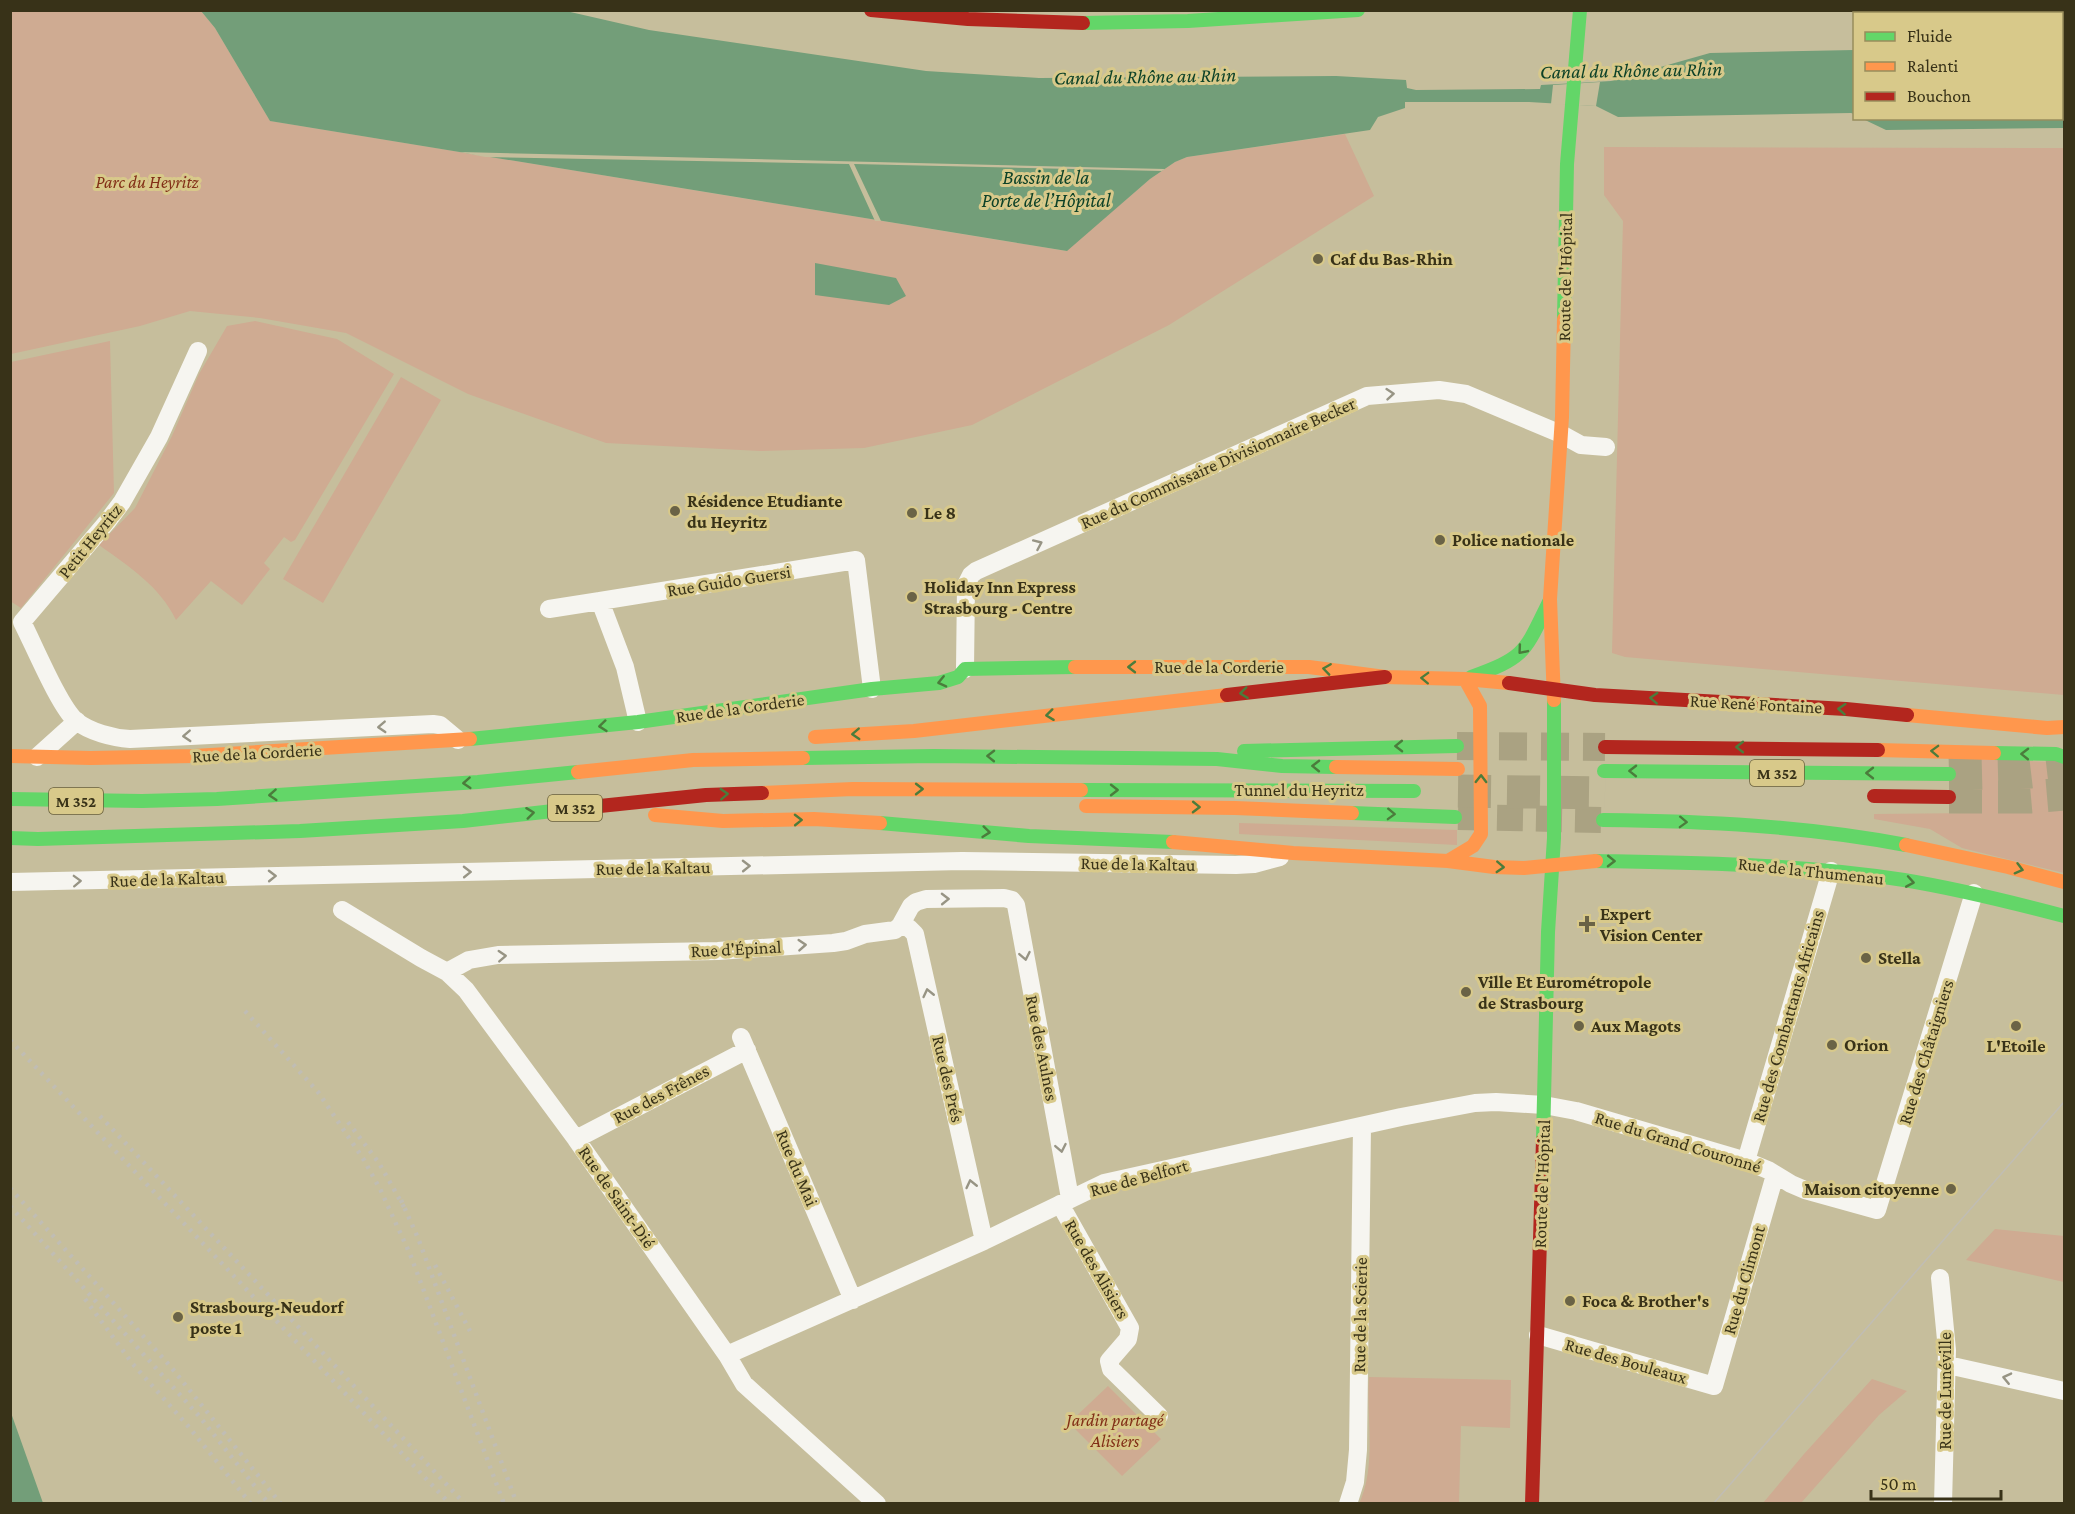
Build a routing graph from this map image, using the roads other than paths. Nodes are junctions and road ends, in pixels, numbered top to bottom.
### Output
1 (871, 10) edge
2 (1358, 10) edge
3 (1580, 10) edge
4 (198, 351) dead end
5 (1561, 434) junction
6 (1606, 447) dead end
7 (1550, 599) junction
8 (600, 601) junction
9 (549, 609) dead end
10 (16, 618) edge
11 (965, 669) junction
12 (1385, 677) junction
13 (1465, 679) junction
14 (1554, 688) junction
15 (872, 689) junction
16 (77, 721) junction
17 (638, 722) junction
18 (2064, 727) edge
19 (2047, 728) junction
20 (2064, 735) edge
21 (800, 738) dead end
22 (458, 740) junction
23 (756, 744) dead end
24 (1457, 746) tunnel mouth
25 (1605, 747) tunnel mouth
26 (10, 756) edge
27 (37, 757) junction
28 (2064, 757) edge
29 (1217, 759) junction
30 (693, 760) junction
31 (1458, 769) dead end
32 (1604, 771) dead end
33 (1949, 774) tunnel mouth
34 (43, 786) dead end
35 (1422, 791) dead end
36 (1866, 796) dead end
37 (1949, 797) tunnel mouth
38 (10, 799) edge
39 (142, 801) junction
40 (819, 804) dead end
41 (1075, 806) dead end
42 (1455, 817) tunnel mouth
43 (1603, 820) tunnel mouth
44 (573, 823) dead end
45 (10, 838) edge
46 (14, 848) edge
47 (1293, 853) junction
48 (1448, 861) junction
49 (1553, 865) junction
50 (1831, 871) junction
51 (10, 882) edge
52 (2064, 882) edge
53 (1974, 893) junction
54 (342, 910) dead end
55 (2064, 916) edge
56 (900, 926) junction
57 (447, 972) junction
58 (744, 1043) joint
59 (1544, 1105) junction
60 (1362, 1126) junction
61 (576, 1138) junction
62 (1746, 1161) junction
63 (1775, 1175) junction
64 (1065, 1201) junction
65 (1876, 1210) joint
66 (984, 1241) junction
67 (1940, 1278) dead end
68 (853, 1300) junction
69 (1538, 1335) junction
70 (727, 1356) junction
71 (1947, 1365) junction
72 (1714, 1386) joint
73 (2064, 1391) edge
74 (1159, 1416) dead end
75 (877, 1503) edge
76 (1348, 1503) edge
77 (1532, 1503) edge
78 (1943, 1503) edge

1 - 2 main road
3 - 5 main road, Route de l'Hôpital
4 - 10 street, Petit Heyritz
5 - 6 street
5 - 7 main road, Route de l'Hôpital
11 -> 5 street, Rue du Commissaire Divisionnaire Becker
7 -> 13 main road
7 - 14 main road, Route de l'Hôpital
8 - 9 street
8 - 15 street, Rue Guido Guersi
8 - 17 street
10 - 16 street, Petit Heyritz
12 -> 11 main road, Rue de la Corderie
11 -> 15 main road, Rue de la Corderie
13 -> 12 main road, Rue de la Corderie
12 -> 21 main road
13 - 14 main road, Rue René Fontaine
48 -> 13 main road
19 -> 14 main road, Rue René Fontaine
14 - 49 main road, Route de l'Hôpital
15 - 17 main road, Rue de la Corderie
22 -> 16 street
16 - 27 street
17 -> 22 main road, Rue de la Corderie
18 - 19 main road
19 - 20 main road
22 - 27 main road, Rue de la Corderie
23 - 30 main road
24 -> 29 main road
28 -> 25 main road
26 - 27 main road, Rue de la Corderie
29 -> 30 main road, M 352
31 -> 29 main road, Tunnel du Heyritz / M 352
30 -> 39 main road, M 352
33 -> 32 main road, M 352
34 - 39 main road
45 -> 35 main road, Tunnel du Heyritz / M 352
36 - 37 main road
38 - 39 main road, M 352
40 -> 47 main road, Rue de la Thumenau
41 -> 42 main road
43 -> 52 main road
44 - 46 main road
47 - 48 main road, Rue de la Thumenau
51 -> 47 street, Rue de la Kaltau
48 -> 49 main road, Rue de la Thumenau
49 -> 50 main road, Rue de la Thumenau
49 - 59 main road, Route de l'Hôpital
50 -> 53 main road, Rue de la Thumenau
50 - 62 street, Rue des Combattants Africains
53 - 55 main road, Rue de la Thumenau
53 - 65 street, Rue des Châtaigniers
54 - 57 street, Rue de Saint-Dié
57 -> 56 street, Rue d'Épinal
56 -> 64 street, Rue des Aulnes
66 -> 56 street, Rue des Prés
57 - 61 street, Rue de Saint-Dié
58 - 61 street, Rue des Frênes
58 - 68 street, Rue du Mai
59 - 60 street, Rue de Belfort
59 - 62 street, Rue du Grand Couronné
59 - 69 main road, Route de l'Hôpital
60 - 64 street, Rue de Belfort
60 - 76 street, Rue de la Scierie
61 - 70 street, Rue de Saint-Dié
62 - 63 street, Rue du Grand Couronné
63 - 65 street, Rue du Grand Couronné
63 - 72 street, Rue du Climont
64 - 66 street, Rue de Belfort
64 - 74 street, Rue des Alisiers
66 - 68 street, Rue de Belfort
67 - 71 street, Rue de Lunéville
68 - 70 street, Rue de Belfort
69 - 72 street, Rue des Bouleaux
69 - 77 main road, Route de l'Hôpital
70 - 75 street, Rue de Saint-Dié
73 -> 71 street
71 - 78 street, Rue de Lunéville

